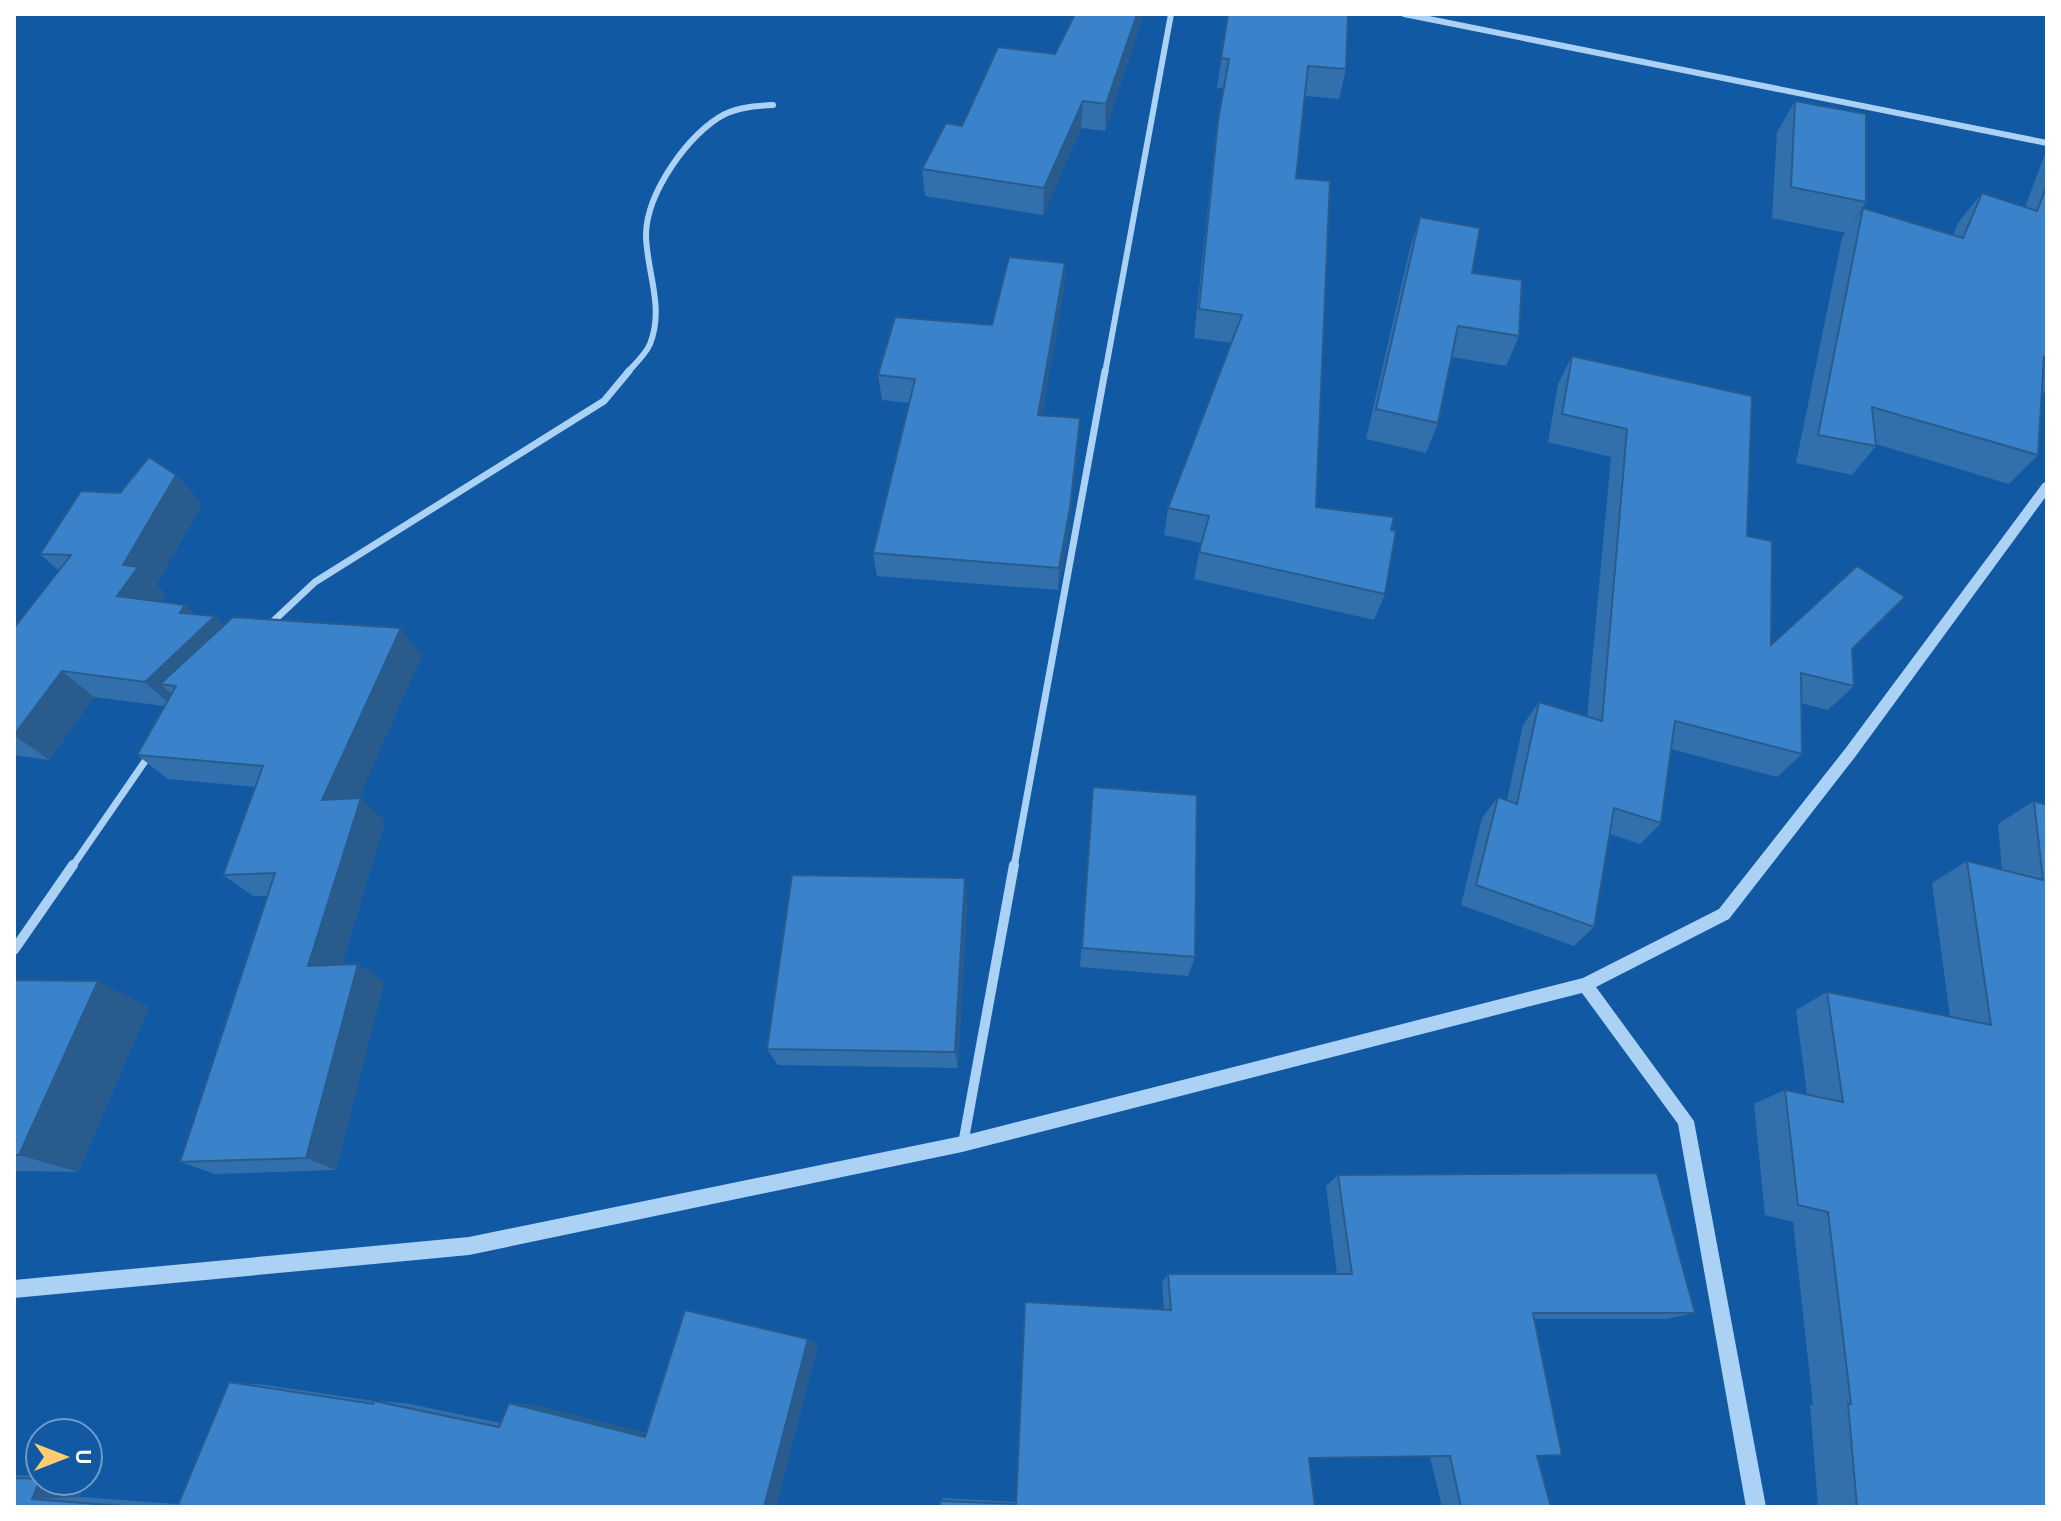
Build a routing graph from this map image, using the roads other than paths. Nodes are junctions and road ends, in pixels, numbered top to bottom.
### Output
1 (1171, 14) edge
2 (1404, 14) edge
3 (773, 105) dead end
4 (2047, 143) edge
5 (2047, 486) edge
6 (260, 634) edge
7 (156, 745) edge
8 (14, 950) edge
9 (1585, 985) junction
10 (962, 1144) junction
11 (14, 1289) edge
12 (1756, 1507) edge

1 - 10 street
2 - 4 street
3 - 6 street
5 - 9 street
7 - 8 street
9 - 10 street
9 - 12 street
10 - 11 street

